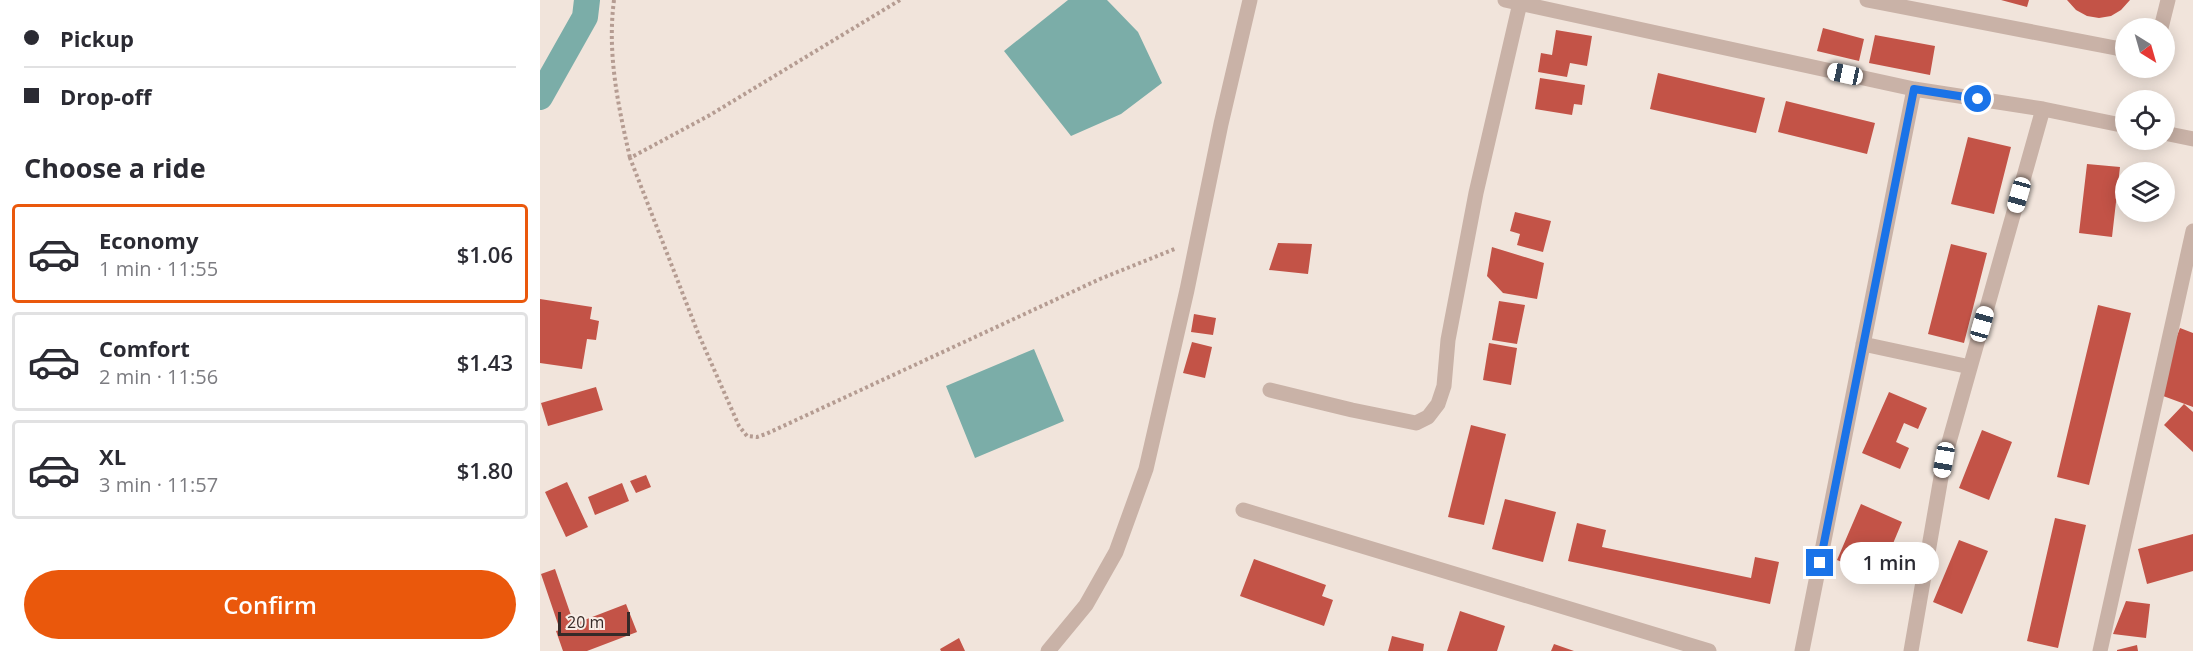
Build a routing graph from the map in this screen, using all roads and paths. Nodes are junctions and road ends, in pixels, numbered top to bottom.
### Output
1 (614, 0) edge
2 (900, 0) edge
3 (1250, 0) edge
4 (1867, 0) edge
5 (2168, 0) edge
6 (1512, 2) edge
7 (2164, 18) edge
8 (2115, 48) edge
9 (1914, 89) junction
10 (2043, 109) junction
11 (2115, 124) edge
12 (2175, 135) edge
13 (2193, 139) edge
14 (630, 158) junction
15 (2193, 231) edge
16 (1198, 240) junction
17 (1863, 344) junction
18 (1970, 367) junction
19 (1270, 390) dead end
20 (1243, 510) dead end
21 (1048, 651) edge
22 (1709, 651) edge
23 (1802, 651) edge
24 (1911, 651) edge
25 (2100, 651) edge

1 - 14 path
2 - 14 path
3 - 16 street
4 - 8 street
5 - 7 street
6 - 9 street
6 - 19 street
9 - 10 street
9 - 17 street
10 - 11 street
10 - 18 street
12 - 13 street
14 - 16 path
15 - 25 street
16 - 21 street
17 - 18 street
17 - 23 street
18 - 24 street
20 - 22 street

